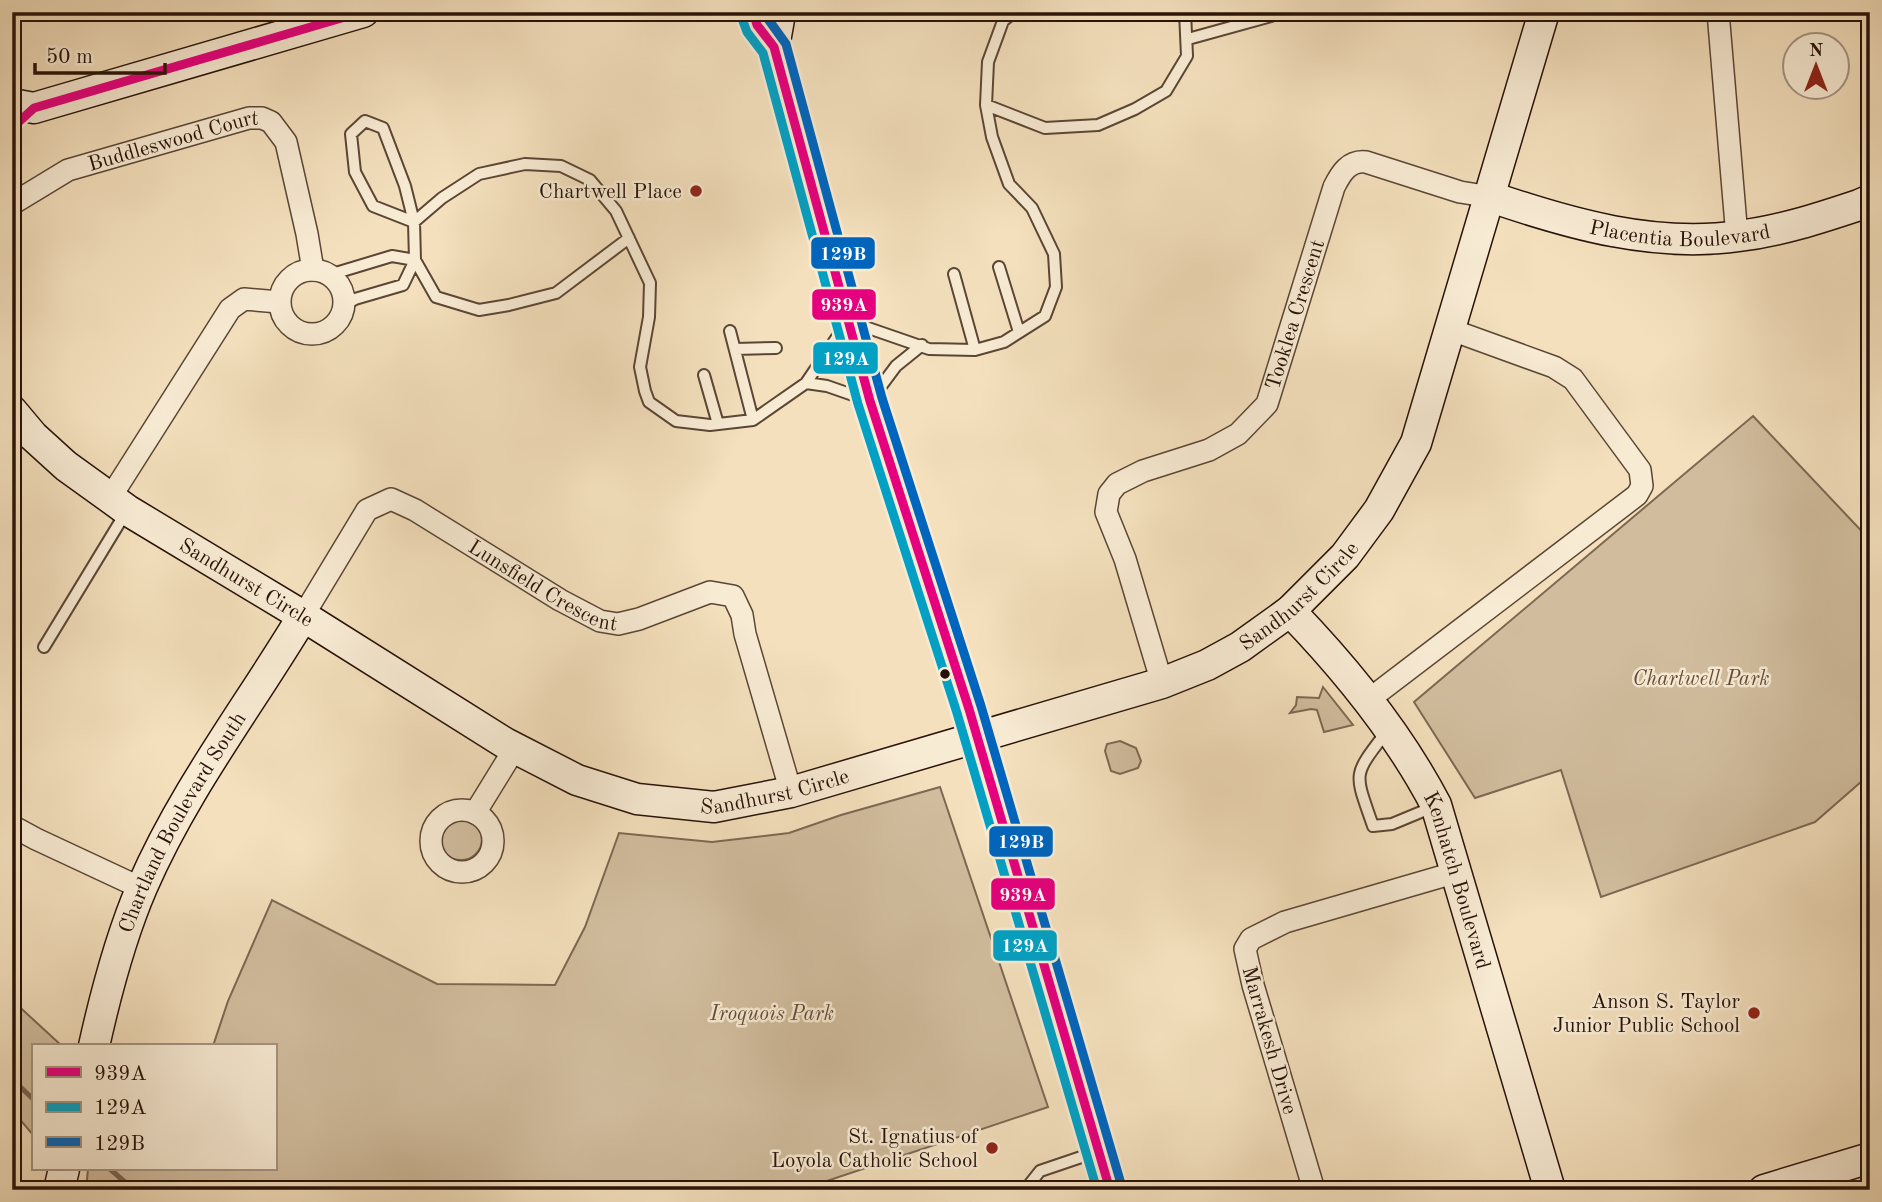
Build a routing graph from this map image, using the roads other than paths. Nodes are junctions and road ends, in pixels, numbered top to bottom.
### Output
1 (363, 12) edge
2 (753, 12) edge
3 (778, 12) edge
4 (1014, 12) edge
5 (1185, 12) edge
6 (1276, 12) edge
7 (1544, 12) edge
8 (1718, 12) edge
9 (1188, 39) junction
10 (774, 47) junction
11 (986, 105) junction
12 (23, 106) edge
13 (12, 128) edge
14 (1491, 197) junction
15 (1870, 200) edge
16 (12, 204) edge
17 (414, 222) junction
18 (1737, 237) junction
19 (629, 238) junction
20 (415, 260) junction
21 (999, 267) dead end
22 (321, 272) junction
23 (954, 274) dead end
24 (279, 302) junction
25 (344, 305) junction
26 (848, 321) junction
27 (1449, 329) junction
28 (730, 331) dead end
29 (1018, 332) junction
30 (922, 345) junction
31 (776, 348) dead end
32 (735, 349) junction
33 (975, 350) junction
34 (704, 375) dead end
35 (806, 383) junction
36 (870, 401) junction
37 (12, 411) edge
38 (753, 420) junction
39 (718, 424) junction
40 (119, 504) junction
41 (1290, 611) junction
42 (303, 616) junction
43 (44, 647) dead end
44 (1162, 683) junction
45 (1367, 701) junction
46 (1389, 729) junction
47 (977, 737) junction
48 (515, 748) junction
49 (791, 792) junction
50 (1436, 805) junction
51 (475, 813) dead end
52 (12, 826) edge
53 (1457, 872) junction
54 (141, 888) junction
55 (94, 1044) edge
56 (1099, 1151) junction
57 (1870, 1158) edge
58 (64, 1170) edge
59 (1780, 1188) edge
60 (59, 1190) edge
61 (1025, 1190) edge
62 (1110, 1190) edge
63 (1314, 1190) edge
64 (1550, 1190) edge

1 - 12 street
2 - 10 street
3 - 10 street
4 - 11 lane
5 - 9 lane
6 - 9 lane
7 - 14 street, Sandhurst Circle
8 - 18 street
9 - 11 lane
10 - 26 street
11 - 29 lane
12 - 13 street
14 - 18 street, Placentia Boulevard
14 - 27 street, Sandhurst Circle
14 - 44 street, Tooklea Crescent
15 - 18 street, Placentia Boulevard
16 - 22 street, Buddleswood Court
17 - 17 lane
17 - 19 lane
17 - 20 lane
19 - 20 lane
19 - 39 lane
20 - 22 lane
20 - 25 lane
21 - 29 lane
22 - 24 street
22 - 25 street
23 - 33 lane
24 - 25 street
24 - 40 street
26 - 30 lane
26 - 35 lane
26 - 36 street
27 - 41 street, Sandhurst Circle
27 - 45 street
28 - 32 lane
29 - 33 lane
30 - 33 lane
30 - 36 lane
31 - 32 lane
32 - 38 lane
34 - 39 lane
35 - 36 lane
35 - 38 lane
36 - 47 street
37 - 40 street, Sandhurst Circle
38 - 39 lane
40 - 42 street, Sandhurst Circle
40 - 43 lane
41 - 44 street, Sandhurst Circle
41 - 45 street, Kenhatch Boulevard
42 - 48 street, Sandhurst Circle
42 - 49 street, Lunsfield Crescent
42 - 54 street, Chartland Boulevard South
44 - 47 street, Sandhurst Circle
45 - 46 street, Kenhatch Boulevard
46 - 50 street, Kenhatch Boulevard
46 - 50 lane
47 - 49 street, Sandhurst Circle
47 - 56 street
48 - 49 street, Sandhurst Circle
48 - 51 street
50 - 53 street, Kenhatch Boulevard
52 - 54 street
53 - 63 street, Marrakesh Drive
53 - 64 street, Kenhatch Boulevard
54 - 55 street, Chartland Boulevard South
56 - 61 lane
56 - 62 street
57 - 59 street
58 - 60 street

